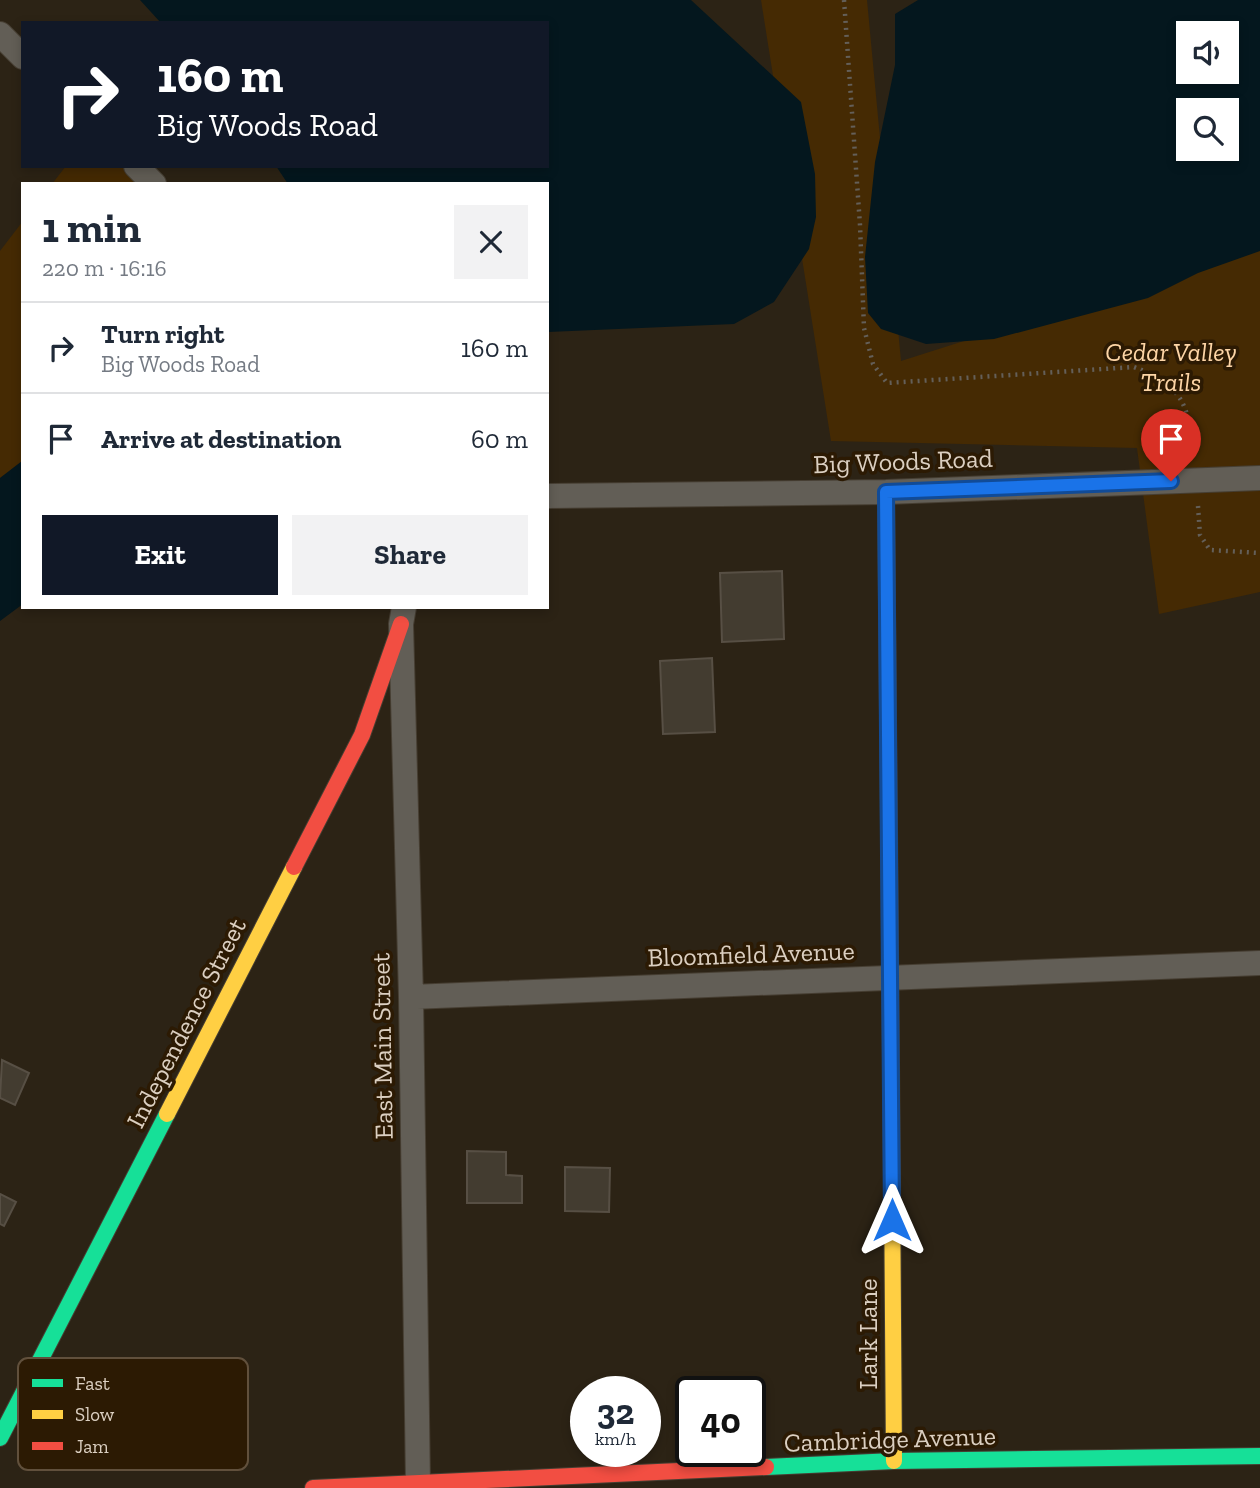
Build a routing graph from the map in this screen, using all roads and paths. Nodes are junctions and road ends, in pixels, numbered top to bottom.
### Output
1 (844, 0) edge
2 (0, 34) edge
3 (21, 55) edge
4 (138, 168) edge
5 (152, 182) edge
6 (1260, 478) edge
7 (1197, 480) junction
8 (886, 492) junction
9 (549, 496) edge
10 (1260, 553) edge
11 (402, 615) edge
12 (1260, 963) edge
13 (890, 978) junction
14 (411, 998) junction
15 (41, 1358) edge
16 (18, 1403) edge
17 (0, 1438) edge
18 (1260, 1456) edge
19 (894, 1461) junction
20 (418, 1485) junction
21 (313, 1488) edge

1 - 7 path
2 - 3 street
4 - 5 street
6 - 7 street, Big Woods Road
7 - 8 street, Big Woods Road
7 - 10 path
8 - 9 street, Big Woods Road
8 - 13 street, Lark Lane
11 - 14 street, East Main Street
11 - 15 street, Independence Street
12 - 13 street, Bloomfield Avenue
13 - 14 street, Bloomfield Avenue
13 - 19 street, Lark Lane
14 - 20 street, East Main Street
16 - 17 street, Independence Street
18 - 19 street, Cambridge Avenue
19 - 20 street, Cambridge Avenue
20 - 21 street, Cambridge Avenue

